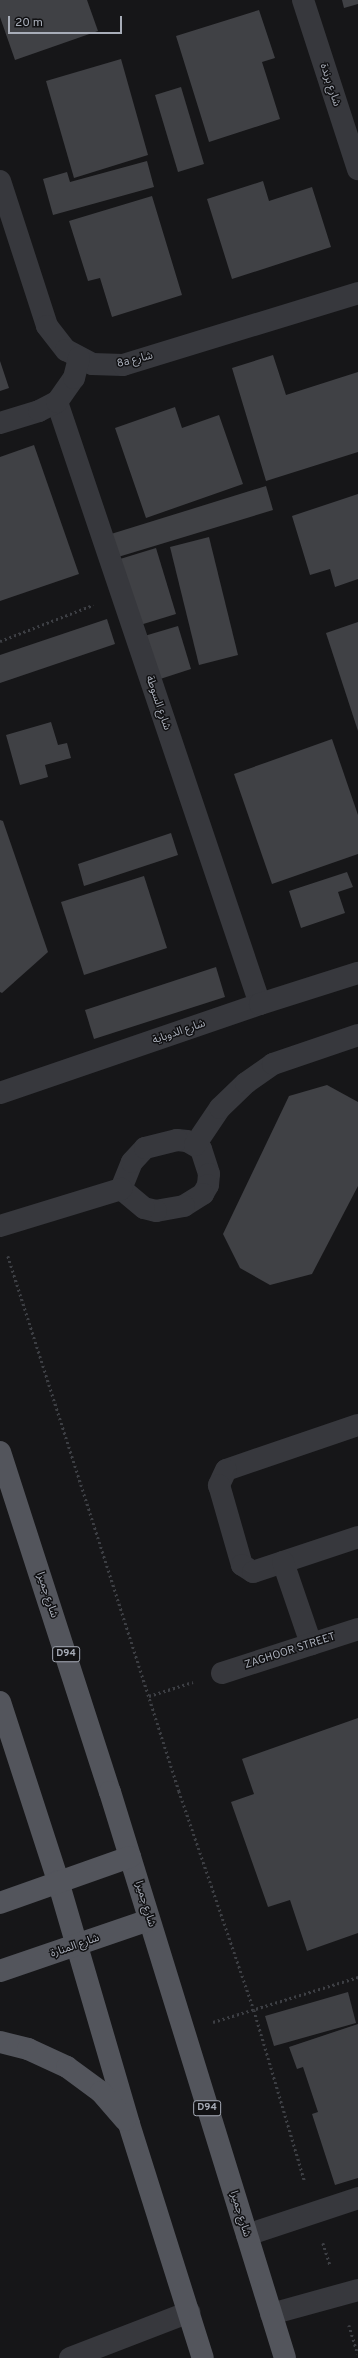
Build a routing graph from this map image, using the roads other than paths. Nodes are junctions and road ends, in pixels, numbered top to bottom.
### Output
1 (303, 0) edge
2 (358, 169) edge
3 (0, 181) edge
4 (358, 293) edge
5 (78, 358) junction
6 (57, 402) junction
7 (0, 423) edge
8 (358, 973) edge
9 (260, 1004) junction
10 (358, 1035) edge
11 (0, 1094) edge
12 (195, 1145) junction
13 (121, 1189) junction
14 (0, 1226) edge
15 (358, 1425) edge
16 (0, 1452) edge
17 (358, 1537) edge
18 (283, 1562) junction
19 (358, 1629) edge
20 (311, 1644) junction
21 (222, 1673) road end
22 (0, 1702) edge
23 (130, 1857) junction
24 (58, 1881) junction
25 (0, 1903) edge
26 (149, 1920) junction
27 (77, 1945) junction
28 (0, 1971) edge
29 (0, 2042) edge
30 (129, 2124) junction
31 (358, 2198) edge
32 (247, 2235) junction
33 (348, 2293) edge
34 (189, 2312) junction
35 (271, 2314) junction
36 (70, 2358) edge
37 (203, 2358) edge
38 (285, 2358) edge

1 - 2 street, شارع برندة
3 - 5 street, 8a شارع
4 - 5 street, 8a شارع
5 - 6 street
6 - 7 street
6 - 9 street, شارع السوطة
8 - 9 street, شارع الدوباية
9 - 11 street, شارع الدوباية
10 - 12 street
12 - 13 street
12 - 13 street
13 - 14 street
15 - 18 street
16 - 23 main road, شارع جميرا / D94
17 - 18 street
18 - 20 street
19 - 20 street, ZAGHOOR STREET
20 - 21 street, ZAGHOOR STREET
22 - 24 main road
23 - 24 main road
23 - 26 main road, شارع جميرا / D94
24 - 25 main road
24 - 27 main road
26 - 27 main road, شارع المنارة
26 - 32 main road, شارع جميرا / D94
27 - 28 main road, شارع المنارة
27 - 30 main road
29 - 30 main road
30 - 34 main road
31 - 32 street
32 - 35 main road, شارع جميرا / D94
33 - 35 street
34 - 36 street
34 - 37 main road
35 - 38 main road, شارع جميرا / D94

